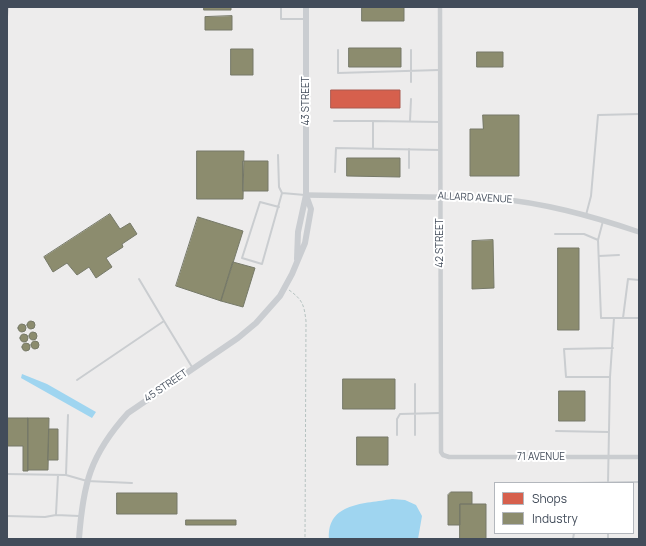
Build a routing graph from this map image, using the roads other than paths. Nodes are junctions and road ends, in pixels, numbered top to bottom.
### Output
1 (281, 7) edge
2 (306, 7) edge
3 (440, 7) edge
4 (306, 19) junction
5 (338, 50) dead end
6 (411, 50) dead end
7 (411, 70) junction
8 (440, 70) junction
9 (411, 82) dead end
10 (411, 100) dead end
11 (639, 114) edge
12 (334, 121) dead end
13 (373, 121) junction
14 (410, 121) junction
15 (440, 122) junction
16 (373, 148) junction
17 (409, 149) junction
18 (440, 150) junction
19 (278, 155) dead end
20 (409, 168) dead end
21 (335, 172) dead end
22 (282, 193) junction
23 (306, 195) junction
24 (440, 197) junction
25 (278, 207) junction
26 (586, 215) junction
27 (603, 220) junction
28 (639, 232) edge
29 (555, 234) dead end
30 (598, 240) junction
31 (618, 255) dead end
32 (598, 256) junction
33 (297, 260) junction
34 (139, 278) dead end
35 (639, 280) edge
36 (614, 318) junction
37 (623, 318) junction
38 (639, 318) edge
39 (164, 321) junction
40 (613, 348) junction
41 (193, 368) junction
42 (610, 377) junction
43 (77, 380) dead end
44 (415, 384) dead end
45 (415, 414) junction
46 (440, 414) junction
47 (68, 416) dead end
48 (556, 431) dead end
49 (608, 432) junction
50 (397, 434) dead end
51 (415, 435) dead end
52 (443, 455) joint
53 (608, 457) junction
54 (639, 457) edge
55 (7, 474) edge
56 (58, 475) junction
57 (66, 475) junction
58 (87, 481) junction
59 (608, 482) edge
60 (639, 482) edge
61 (132, 483) dead end
62 (56, 514) junction
63 (7, 516) edge
64 (81, 516) junction
65 (79, 539) edge

1 - 4 lane
2 - 4 main road, 43 STREET
3 - 8 street, 42 STREET
4 - 23 main road, 43 STREET
5 - 7 lane
6 - 7 lane
7 - 8 lane
7 - 9 lane
8 - 15 street, 42 STREET
10 - 14 lane
11 - 26 lane
12 - 13 lane
13 - 14 lane
13 - 16 lane
14 - 15 lane
15 - 18 street, 42 STREET
16 - 17 lane
16 - 21 lane
17 - 18 lane
17 - 20 lane
18 - 24 street, 42 STREET
19 - 22 lane
22 - 23 lane
22 - 25 lane
23 - 24 street, ALLARD AVENUE
23 - 33 main road, 45 STREET
23 - 33 main road, 45 STREET
24 - 26 street, ALLARD AVENUE
24 - 46 street, 42 STREET
25 - 25 lane
26 - 27 street, ALLARD AVENUE
27 - 28 street, ALLARD AVENUE
27 - 30 lane
29 - 30 lane
30 - 32 lane
31 - 32 lane
32 - 36 lane
33 - 41 main road, 45 STREET
34 - 39 lane
35 - 37 lane
36 - 37 lane
36 - 40 lane
37 - 38 lane
39 - 41 lane
39 - 43 lane
40 - 42 lane
40 - 42 lane
41 - 58 main road, 45 STREET
42 - 49 lane
44 - 45 lane
45 - 46 lane
45 - 50 lane
45 - 51 lane
46 - 52 street, 42 STREET
47 - 57 lane
48 - 49 lane
49 - 53 lane
52 - 53 street, 71 AVENUE
53 - 54 street, 71 AVENUE
53 - 59 lane
55 - 56 lane
56 - 57 lane
56 - 62 lane
57 - 58 lane
58 - 61 lane
58 - 64 main road, 45 STREET
59 - 60 lane
62 - 63 lane
62 - 64 lane
64 - 65 main road, 45 STREET

